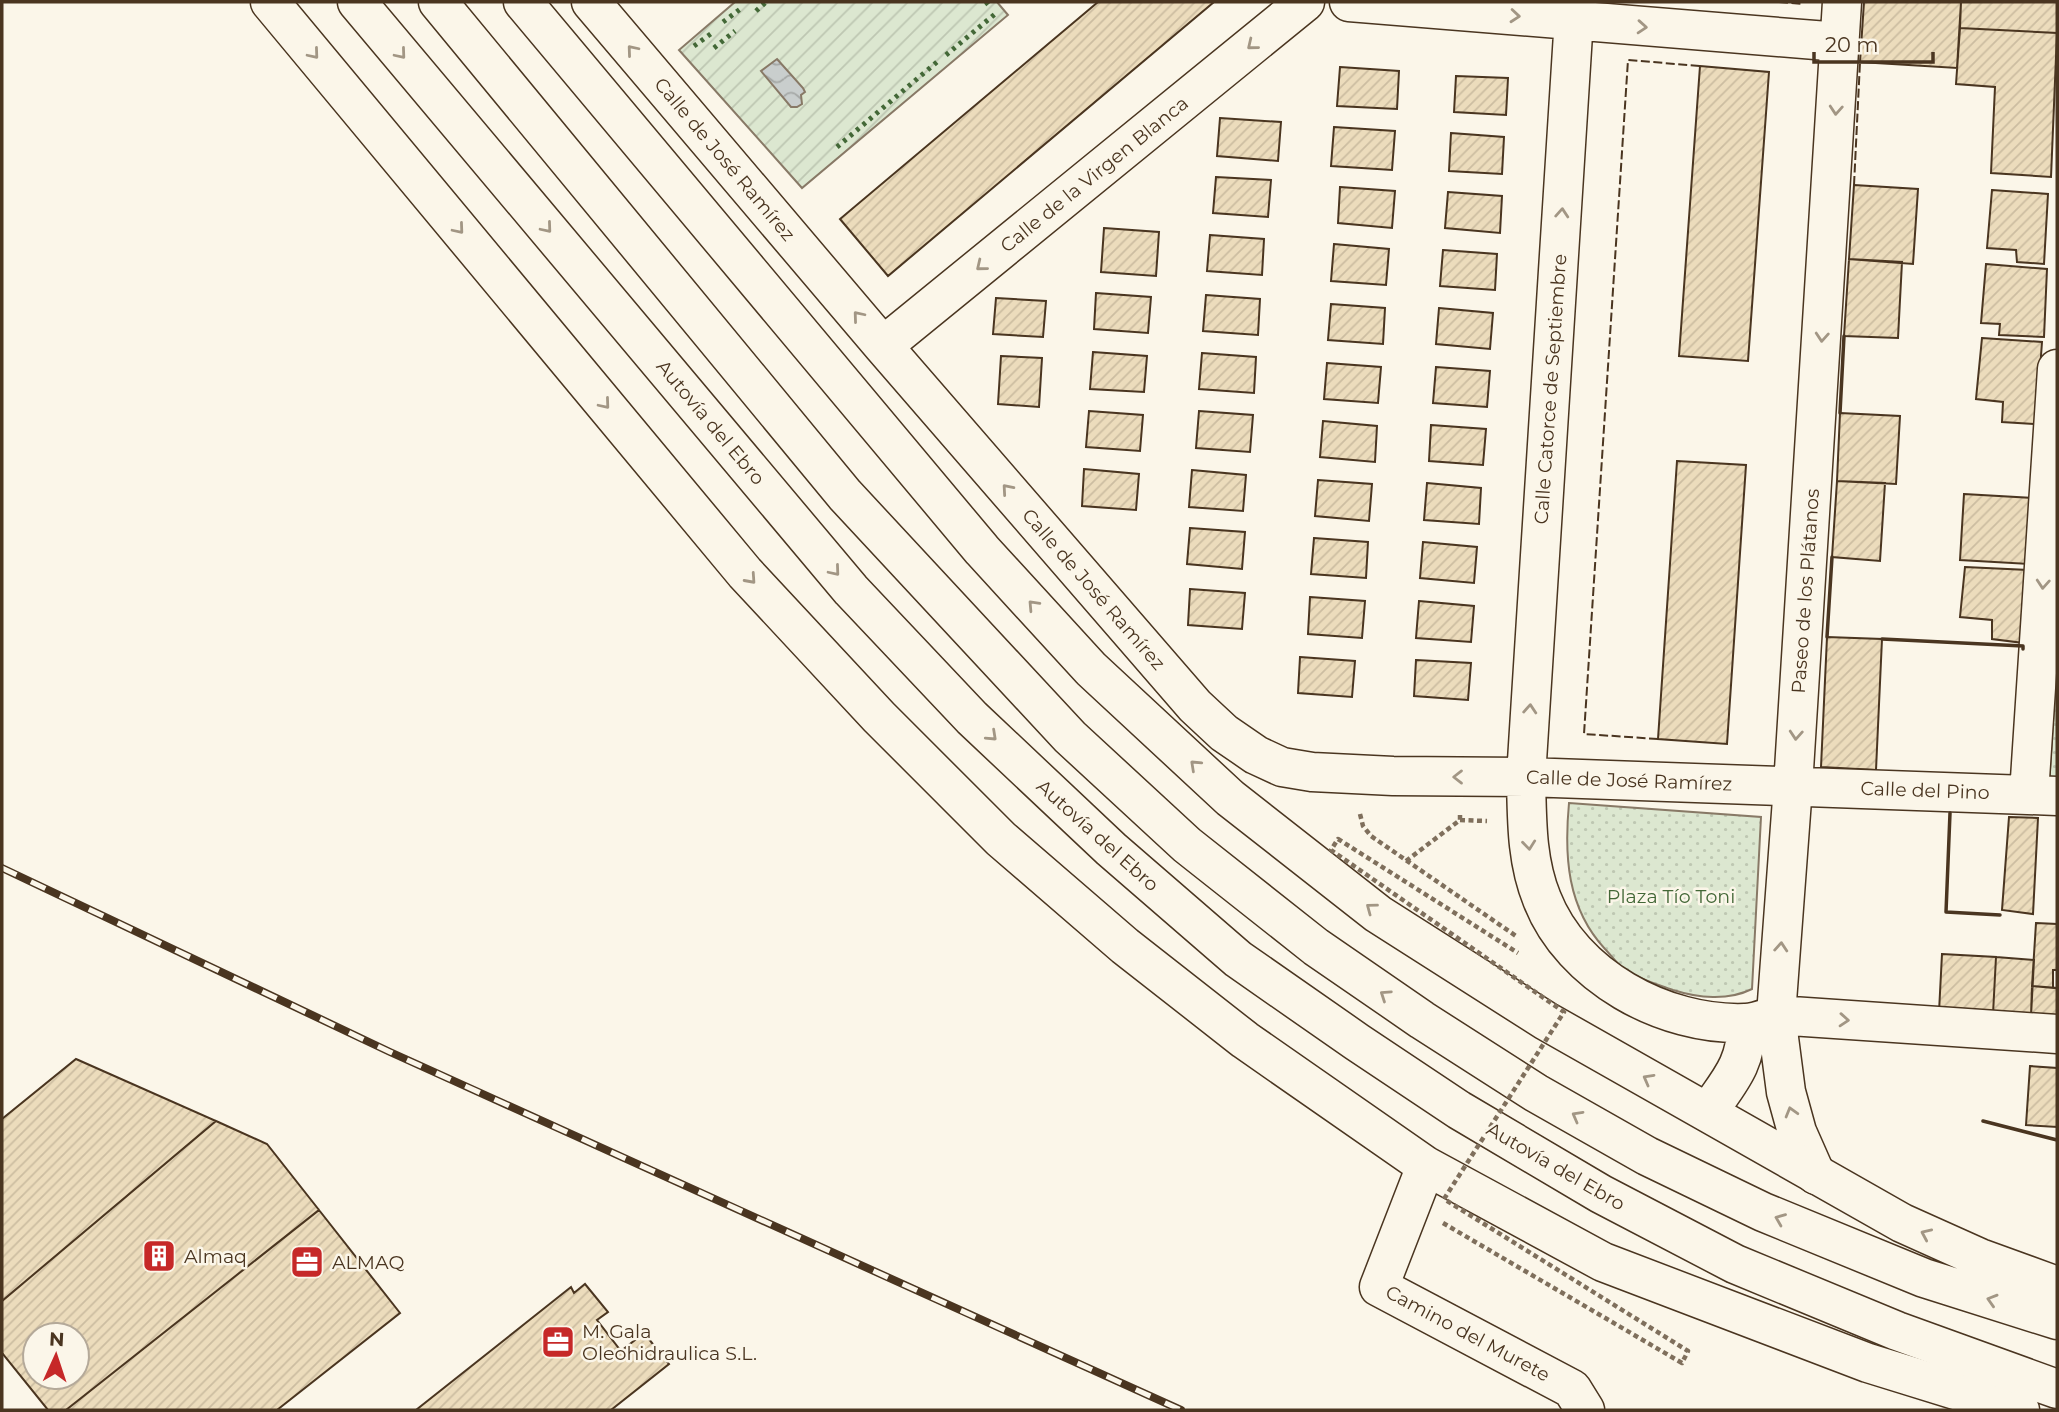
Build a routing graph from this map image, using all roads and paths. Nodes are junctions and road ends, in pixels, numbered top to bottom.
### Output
1 (271, 2) edge
2 (357, 2) edge
3 (438, 2) edge
4 (523, 2) edge
5 (591, 2) edge
6 (1304, 2) edge
7 (1349, 2) edge
8 (1842, 2) edge
9 (1574, 12) edge
10 (1840, 42) junction
11 (883, 346) junction
12 (2057, 369) edge
13 (1360, 775) junction
14 (1462, 777) junction
15 (1526, 777) junction
16 (1793, 786) junction
17 (2043, 795) edge
18 (1406, 861) junction
19 (1762, 1019) junction
20 (2057, 1034) edge
21 (1708, 1112) junction
22 (1426, 1166) junction
23 (1816, 1175) junction
24 (1443, 1223) dead end
25 (2057, 1286) edge
26 (2057, 1320) edge
27 (2057, 1389) edge
28 (1585, 1410) edge
29 (2020, 1410) edge

1 -> 22 main road
2 -> 27 main road, Autovía del Ebro
26 -> 3 main road
21 -> 4 main road
11 -> 5 main road, Calle de José Ramírez
6 -> 11 main road, Calle de la Virgen Blanca
7 -> 9 main road
8 - 10 main road, Paseo de los Plátanos
9 -> 10 main road
15 -> 9 main road, Calle Catorce de Septiembre
10 -> 16 main road, Paseo de los Plátanos
13 -> 11 main road, Calle de José Ramírez
12 -> 17 main road
14 -> 13 main road, Calle de José Ramírez
13 - 18 path
14 - 15 main road, Calle de José Ramírez
14 - 18 path
15 - 16 main road, Calle de José Ramírez
15 -> 19 main road
16 - 17 main road, Calle del Pino
19 -> 16 main road, Paseo de los Plátanos
18 - 24 path, bridge
19 -> 20 main road
19 - 21 main road
23 -> 19 main road, Paseo de los Plátanos
21 - 23 main road
22 - 28 main road, Camino del Murete
22 - 29 main road
25 -> 23 main road

